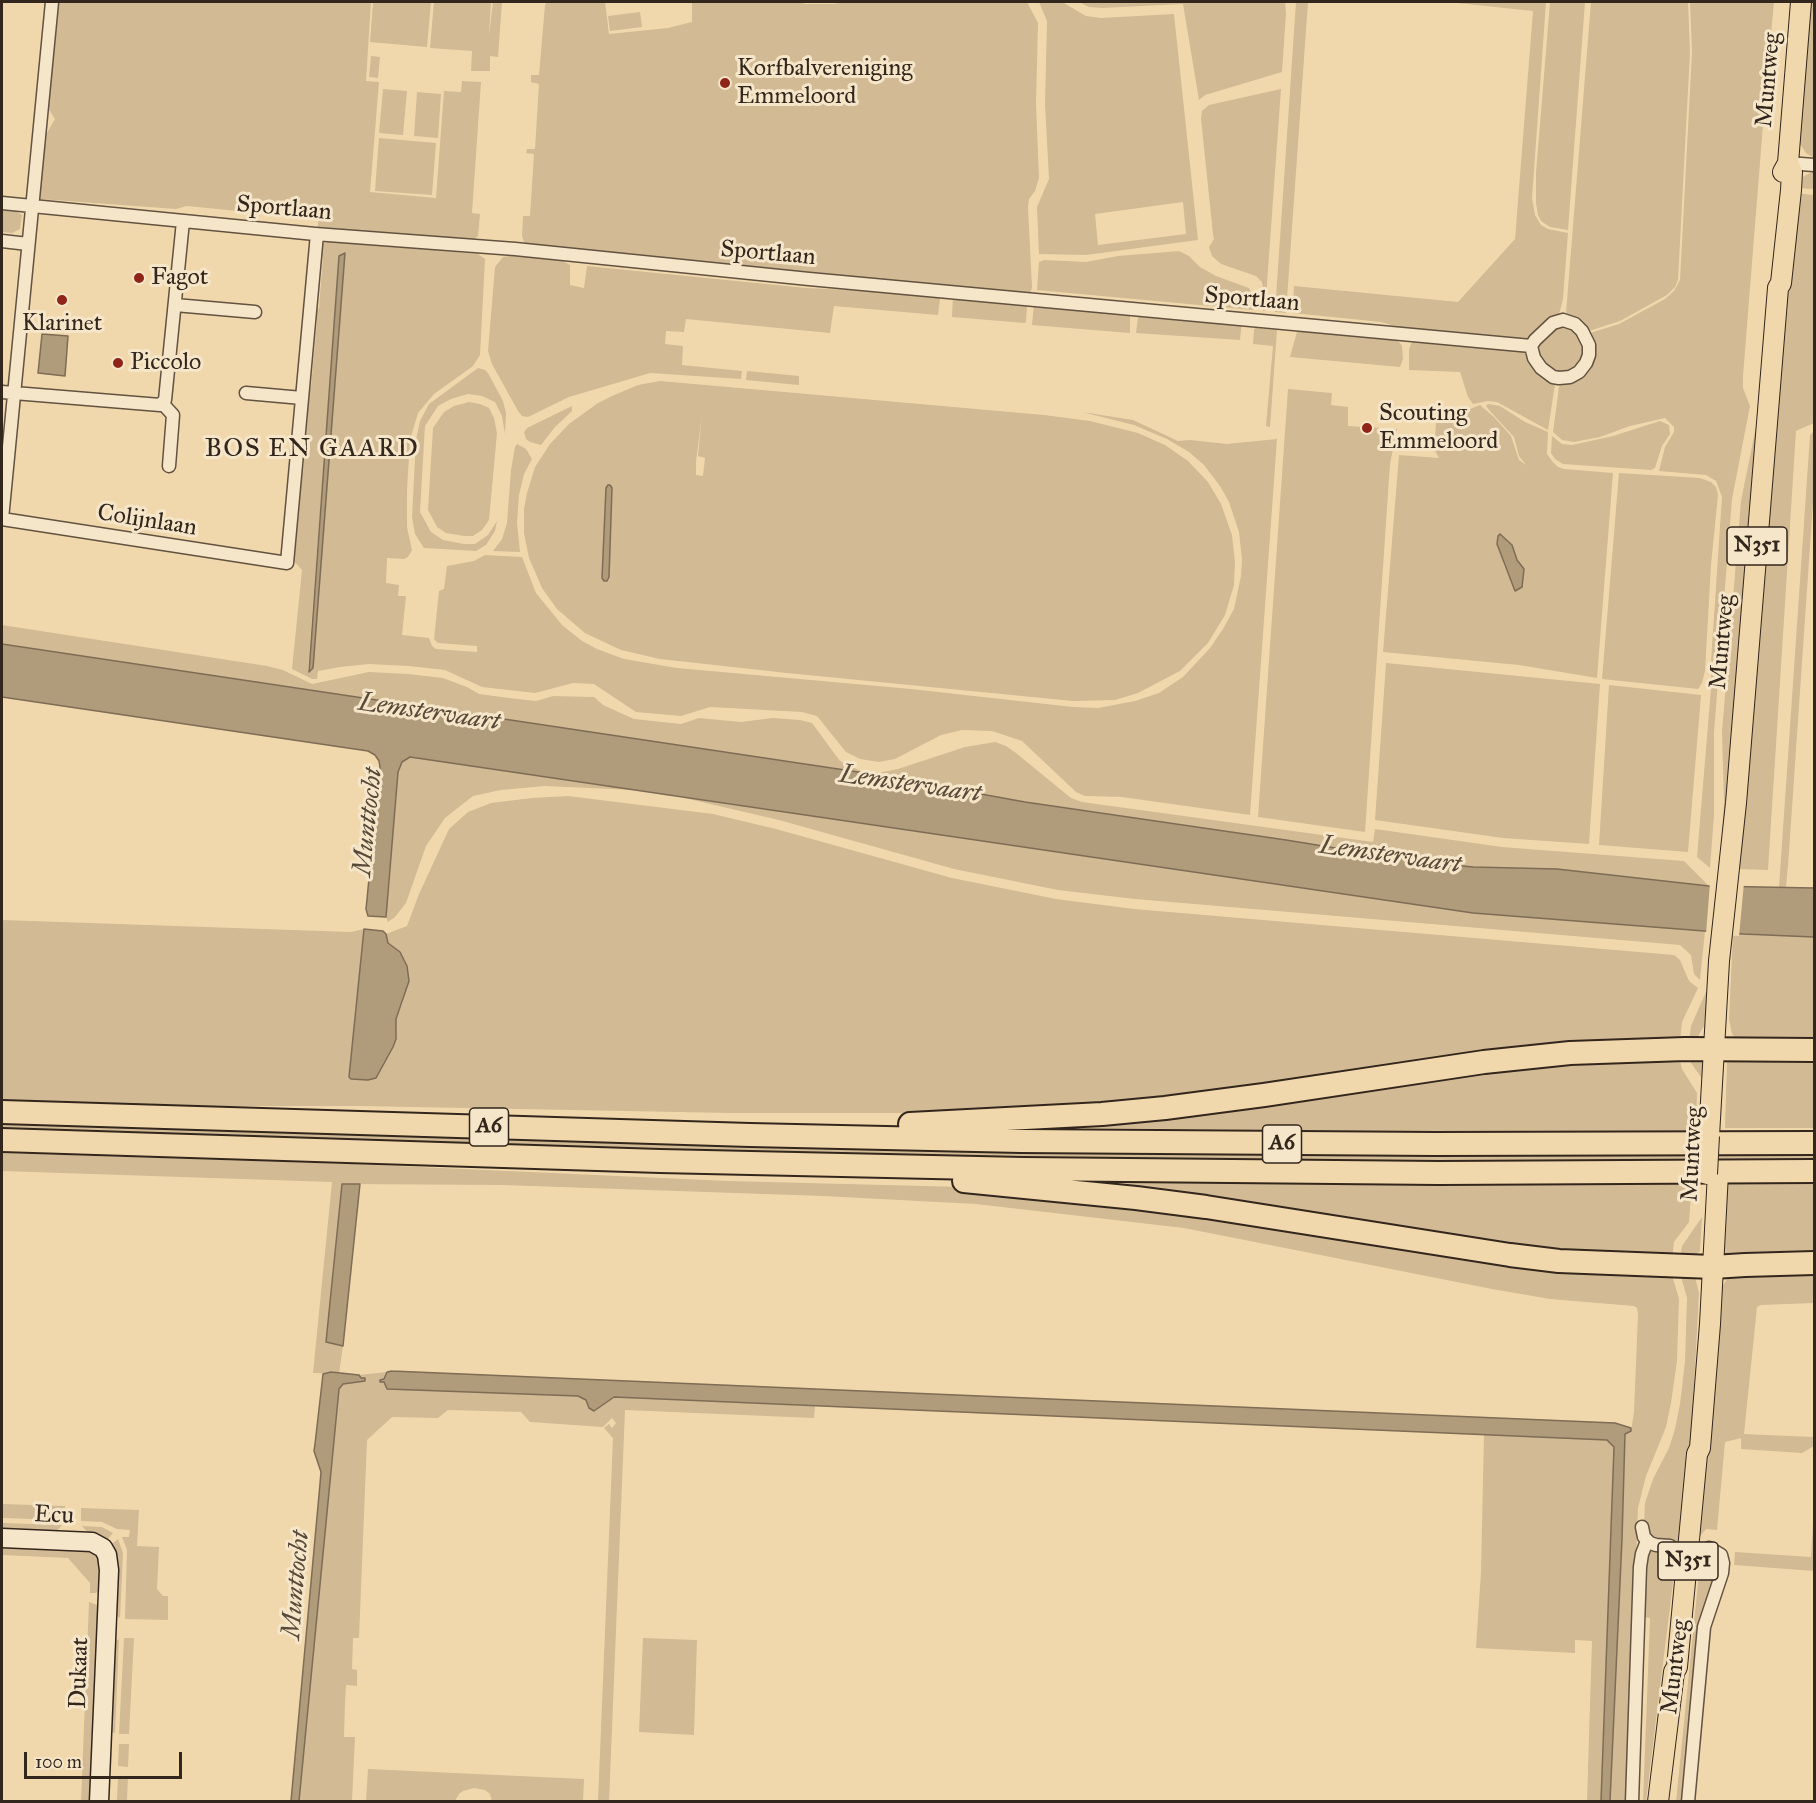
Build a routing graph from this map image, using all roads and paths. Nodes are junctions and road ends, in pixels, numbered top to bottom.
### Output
1 (52, 2) edge
2 (1801, 2) edge
3 (1788, 163) junction
4 (1815, 165) edge
5 (2, 203) edge
6 (33, 207) junction
7 (183, 221) junction
8 (317, 234) junction
9 (2, 241) edge
10 (28, 244) junction
11 (175, 305) junction
12 (255, 312) dead end
13 (1532, 346) junction
14 (8, 392) edge
15 (246, 393) dead end
16 (302, 398) junction
17 (162, 403) junction
18 (169, 466) dead end
19 (2, 519) edge
20 (1719, 1049) junction
21 (1815, 1050) edge
22 (2, 1112) edge
23 (750, 1135) junction
24 (2, 1140) edge
25 (1815, 1143) edge
26 (862, 1166) junction
27 (1815, 1172) edge
28 (1815, 1263) edge
29 (1708, 1267) junction
30 (1642, 1527) dead end
31 (2, 1538) edge
32 (1647, 1540) junction
33 (1670, 1546) dead end
34 (103, 1548) joint
35 (1709, 1548) dead end
36 (1677, 1667) junction
37 (99, 1802) edge
38 (1632, 1802) edge
39 (1658, 1802) edge
40 (1668, 1802) edge
41 (1688, 1802) edge

1 - 6 street
2 - 3 main road, Muntweg / N351
3 - 4 street
3 - 20 main road, Muntweg / N351
5 - 6 street, Sportlaan
6 - 7 street, Sportlaan
6 - 10 street
7 - 8 street, Sportlaan
7 - 11 street
8 - 13 street, Sportlaan
8 - 16 street
9 - 10 street
10 - 14 street
11 - 12 street
11 - 17 street
13 - 13 street
14 - 17 street
14 - 19 street
15 - 16 street
16 - 19 street, Colijnlaan
17 - 18 street
20 - 21 highway, A6
20 - 23 highway, A6
20 - 29 main road, Muntweg / N351, bridge
22 - 23 highway, A6
23 - 25 highway, A6
24 - 26 highway, A6
26 - 27 highway, A6
26 - 29 highway, A6
28 - 29 highway, A6
29 - 36 main road, Muntweg / N351
30 - 32 street
31 - 34 street, Ecu
32 - 33 street
32 - 38 street, Muntweg
34 - 37 street, Dukaat
35 - 41 street, Muntweg
36 - 39 main road, Muntweg / N351
36 - 40 main road, Muntweg / N351

